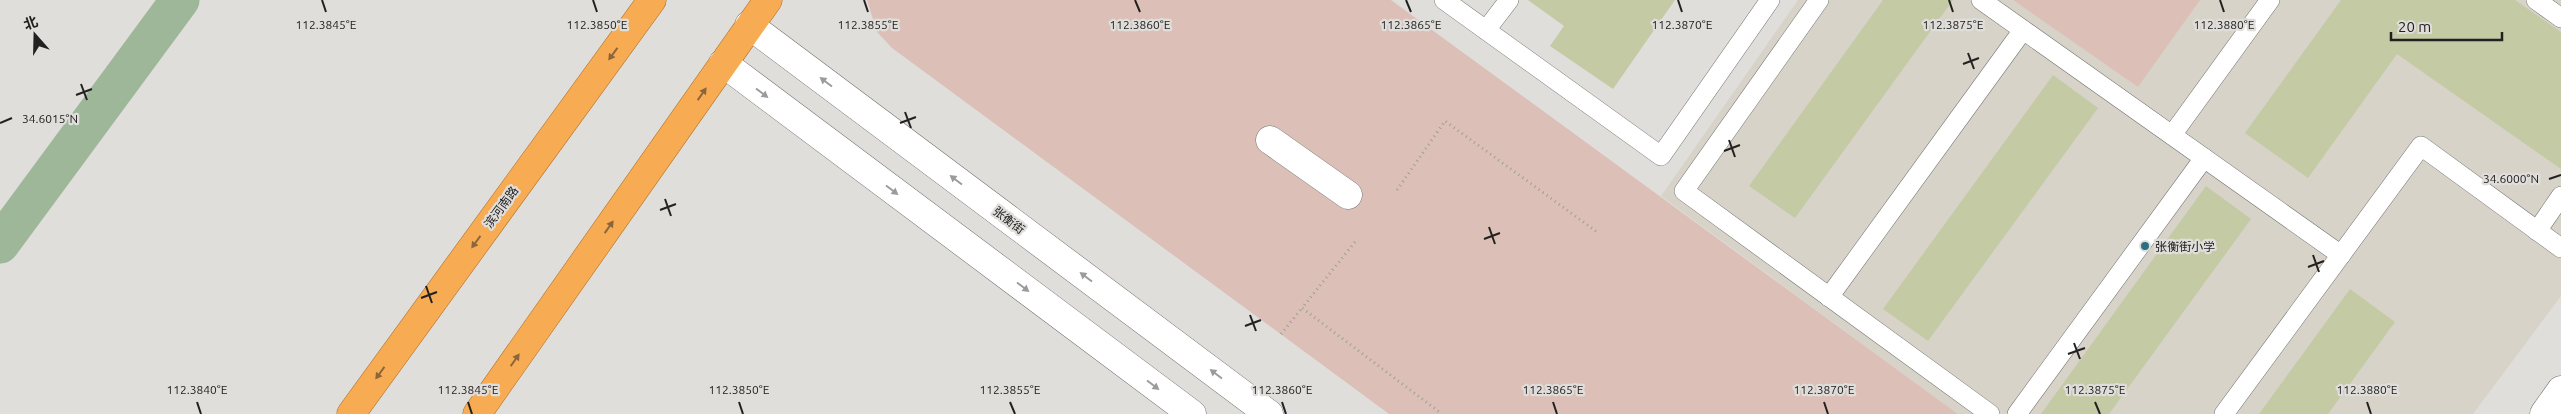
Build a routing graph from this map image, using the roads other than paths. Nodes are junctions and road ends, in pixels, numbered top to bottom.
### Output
1 (652, 0) edge
2 (768, 0) edge
3 (1444, 0) edge
4 (1509, 0) edge
5 (1770, 0) edge
6 (1819, 0) edge
7 (1981, 0) edge
8 (2270, 0) edge
9 (2536, 0) edge
10 (2561, 18) edge
11 (749, 25) junction
12 (1486, 30) junction
13 (2023, 30) junction
14 (723, 63) junction
15 (2172, 135) junction
16 (1270, 140) dead end
17 (2204, 158) junction
18 (1348, 195) dead end
19 (2561, 196) edge
20 (2537, 231) junction
21 (2561, 248) edge
22 (2341, 255) junction
23 (1829, 297) junction
24 (2561, 390) edge
25 (351, 414) edge
26 (477, 414) edge
27 (1192, 414) edge
28 (1269, 414) edge
29 (1990, 414) edge
30 (2017, 414) edge
31 (2224, 414) edge
32 (2544, 414) edge

1 -> 25 highway, 滨河南路
2 - 11 highway
3 - 12 lane
4 - 12 lane
5 - 12 lane
6 - 23 lane
7 - 13 lane
8 - 15 lane
9 - 10 lane
11 - 14 highway
28 -> 11 street, 张衡街
13 - 15 lane
13 - 23 lane
26 -> 14 highway
14 -> 27 street
15 - 17 lane
16 - 18 street
17 - 22 lane
17 - 30 lane
19 - 20 lane
20 - 21 lane
20 - 22 lane
22 - 31 lane
23 - 29 lane
24 - 32 street

